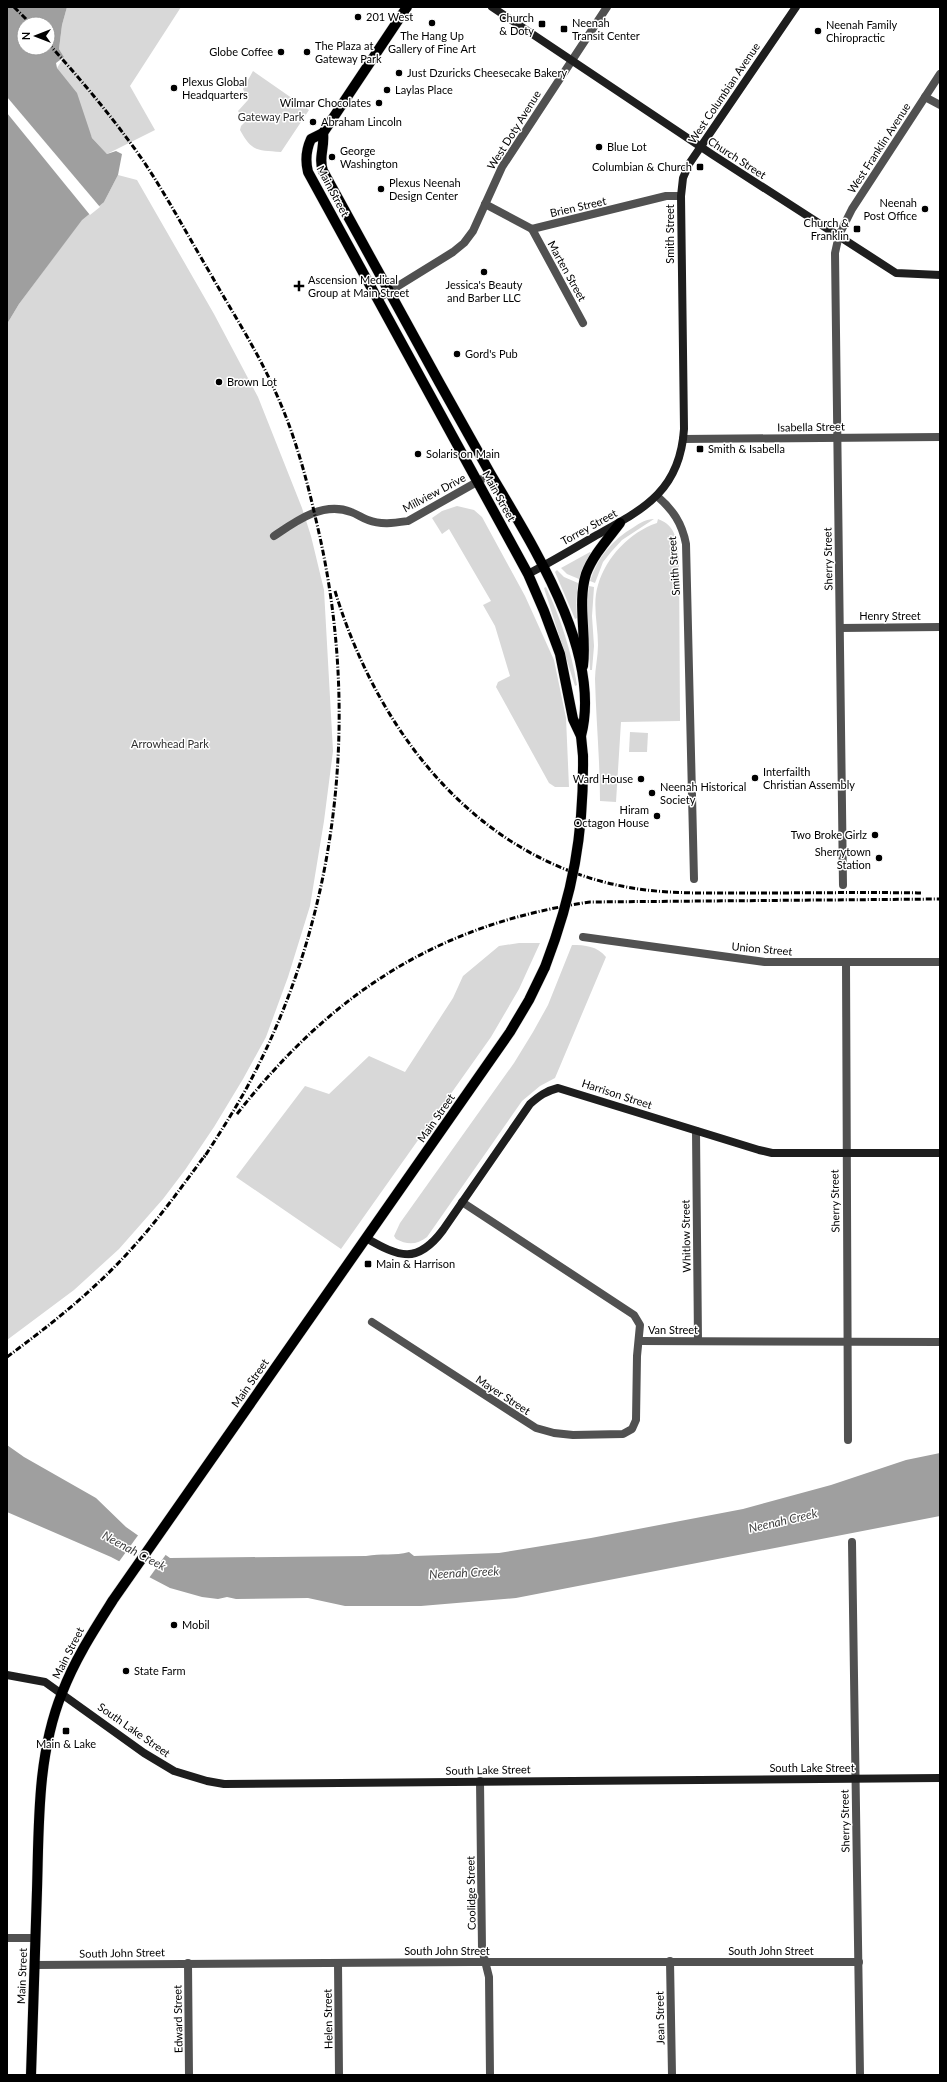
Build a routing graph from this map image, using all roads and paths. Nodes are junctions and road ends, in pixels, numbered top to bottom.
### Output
1 (407, 7) edge
2 (492, 7) edge
3 (608, 7) edge
4 (796, 7) edge
5 (572, 60) junction
6 (940, 74) edge
7 (925, 97) junction
8 (940, 105) edge
9 (323, 133) junction
10 (701, 148) junction
11 (681, 196) junction
12 (485, 204) junction
13 (532, 229) junction
14 (839, 235) junction
15 (940, 275) edge
16 (389, 293) junction
17 (377, 299) junction
18 (583, 323) dead end
19 (940, 437) edge
20 (838, 438) junction
21 (683, 439) junction
22 (491, 474) junction
23 (478, 482) junction
24 (657, 496) junction
25 (620, 523) junction
26 (274, 536) dead end
27 (544, 566) junction
28 (528, 574) junction
29 (840, 628) junction
30 (940, 628) edge
31 (582, 676) junction
32 (581, 736) junction
33 (694, 879) dead end
34 (843, 885) dead end
35 (583, 937) dead end
36 (846, 962) junction
37 (940, 962) edge
38 (696, 1131) junction
39 (846, 1153) junction
40 (940, 1153) edge
41 (462, 1202) junction
42 (366, 1238) junction
43 (372, 1322) dead end
44 (639, 1341) junction
45 (698, 1341) junction
46 (848, 1342) junction
47 (940, 1342) edge
48 (848, 1440) dead end
49 (852, 1542) dead end
50 (7, 1675) edge
51 (62, 1693) junction
52 (940, 1778) edge
53 (856, 1779) junction
54 (480, 1781) junction
55 (7, 1938) edge
56 (36, 1938) junction
57 (670, 1961) junction
58 (338, 1962) junction
59 (485, 1962) junction
60 (859, 1962) junction
61 (188, 1963) junction
62 (34, 1965) junction
63 (31, 2075) edge
64 (189, 2075) edge
65 (340, 2075) edge
66 (490, 2075) edge
67 (672, 2075) edge
68 (860, 2075) edge

1 - 9 main road
2 - 5 street, Church Street
3 - 5 street, West Doty Avenue
4 - 10 street, West Columbian Avenue
5 - 10 street, Church Street
5 - 12 street, West Doty Avenue
6 - 7 street, West Franklin Avenue
7 - 8 street
7 - 14 street, West Franklin Avenue
9 - 16 main road, Main Street
9 - 17 main road, Main Street
10 - 11 street, West Columbian Avenue
10 - 14 street, Church Street
11 - 13 street, Brien Street
11 - 21 street, Smith Street
12 - 13 street
12 - 16 street, West Doty Avenue
13 - 18 street, Marten Street
14 - 15 street, Church Street
14 - 20 street, Sherry Street
16 - 17 street, West Doty Avenue
16 - 22 main road, Main Street
17 - 23 main road, Main Street
19 - 20 street, Isabella Street
20 - 21 street, Isabella Street
20 - 29 street, Sherry Street
21 - 24 street, Smith Street
22 - 23 street, Millview Drive
22 - 27 main road, Main Street
23 - 26 street, Millview Drive
23 - 28 main road, Main Street
24 - 25 street, Torrey Street
24 - 33 street, Smith Street
25 - 27 street, Torrey Street
25 - 31 main road
27 - 28 street, Torrey Street
27 - 31 main road, Main Street
28 - 32 main road, Main Street
29 - 30 street, Henry Street
29 - 34 street, Sherry Street
31 - 32 main road, Main Street
32 - 42 main road, Main Street, bridge
35 - 36 street, Union Street
36 - 37 street, Union Street
36 - 39 street, Sherry Street
38 - 39 street, Harrison Street
38 - 41 street, Harrison Street
38 - 45 street, Whitlow Street
39 - 40 street, Harrison Street
39 - 46 street, Sherry Street
41 - 42 street, Harrison Street
41 - 44 street, Van Street
42 - 51 main road, Main Street
43 - 44 street, Mayer Street
44 - 45 street, Van Street
45 - 46 street, Van Street
46 - 47 street, Van Street
46 - 48 street, Sherry Street
49 - 53 street, Sherry Street
50 - 51 street, South Lake Street
51 - 54 street, South Lake Street
51 - 56 main road, Main Street
52 - 53 street, South Lake Street
53 - 54 street, South Lake Street
53 - 60 street, Sherry Street
54 - 59 street, Coolidge Street
55 - 56 street
56 - 62 main road, Main Street
57 - 59 street, South John Street
57 - 60 street, South John Street
57 - 67 street, Jean Street
58 - 59 street, South John Street
58 - 61 street, South John Street
58 - 65 street, Helen Street
59 - 66 street, Coolidge Street
60 - 68 street, Sherry Street
61 - 62 street, South John Street
61 - 64 street, Edward Street
62 - 63 main road, Main Street

